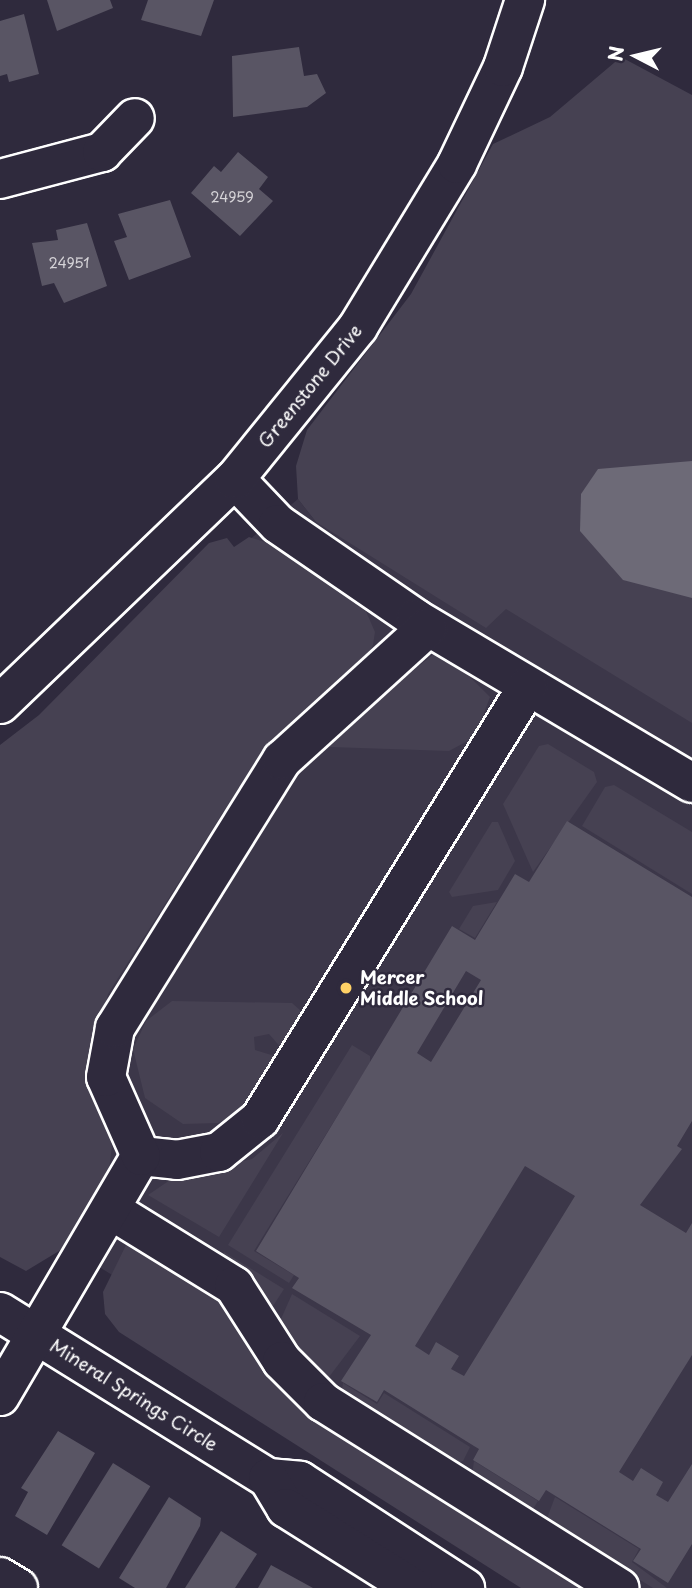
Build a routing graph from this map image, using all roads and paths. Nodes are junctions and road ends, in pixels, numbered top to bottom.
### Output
1 (524, 0) edge
2 (135, 118) dead end
3 (0, 178) edge
4 (235, 479) junction
5 (428, 627) junction
6 (528, 686) junction
7 (0, 704) edge
8 (692, 783) edge
9 (141, 1156) junction
10 (111, 1210) junction
11 (0, 1312) edge
12 (38, 1335) junction
13 (0, 1396) edge
14 (401, 1576) edge
15 (0, 1577) edge
16 (18, 1588) edge
17 (466, 1588) edge
18 (619, 1588) edge

1 - 4 street, Greenstone Drive
2 - 3 street
4 - 5 street
4 - 7 street, Greenstone Drive
5 - 6 street
5 - 9 street
6 - 8 street
6 - 9 street
9 - 10 street
10 - 12 street
10 - 18 street
11 - 12 street, Mineral Springs Circle
12 - 13 street
12 - 14 street, Mineral Springs Circle
14 - 17 street, Mineral Springs Circle
15 - 16 street

